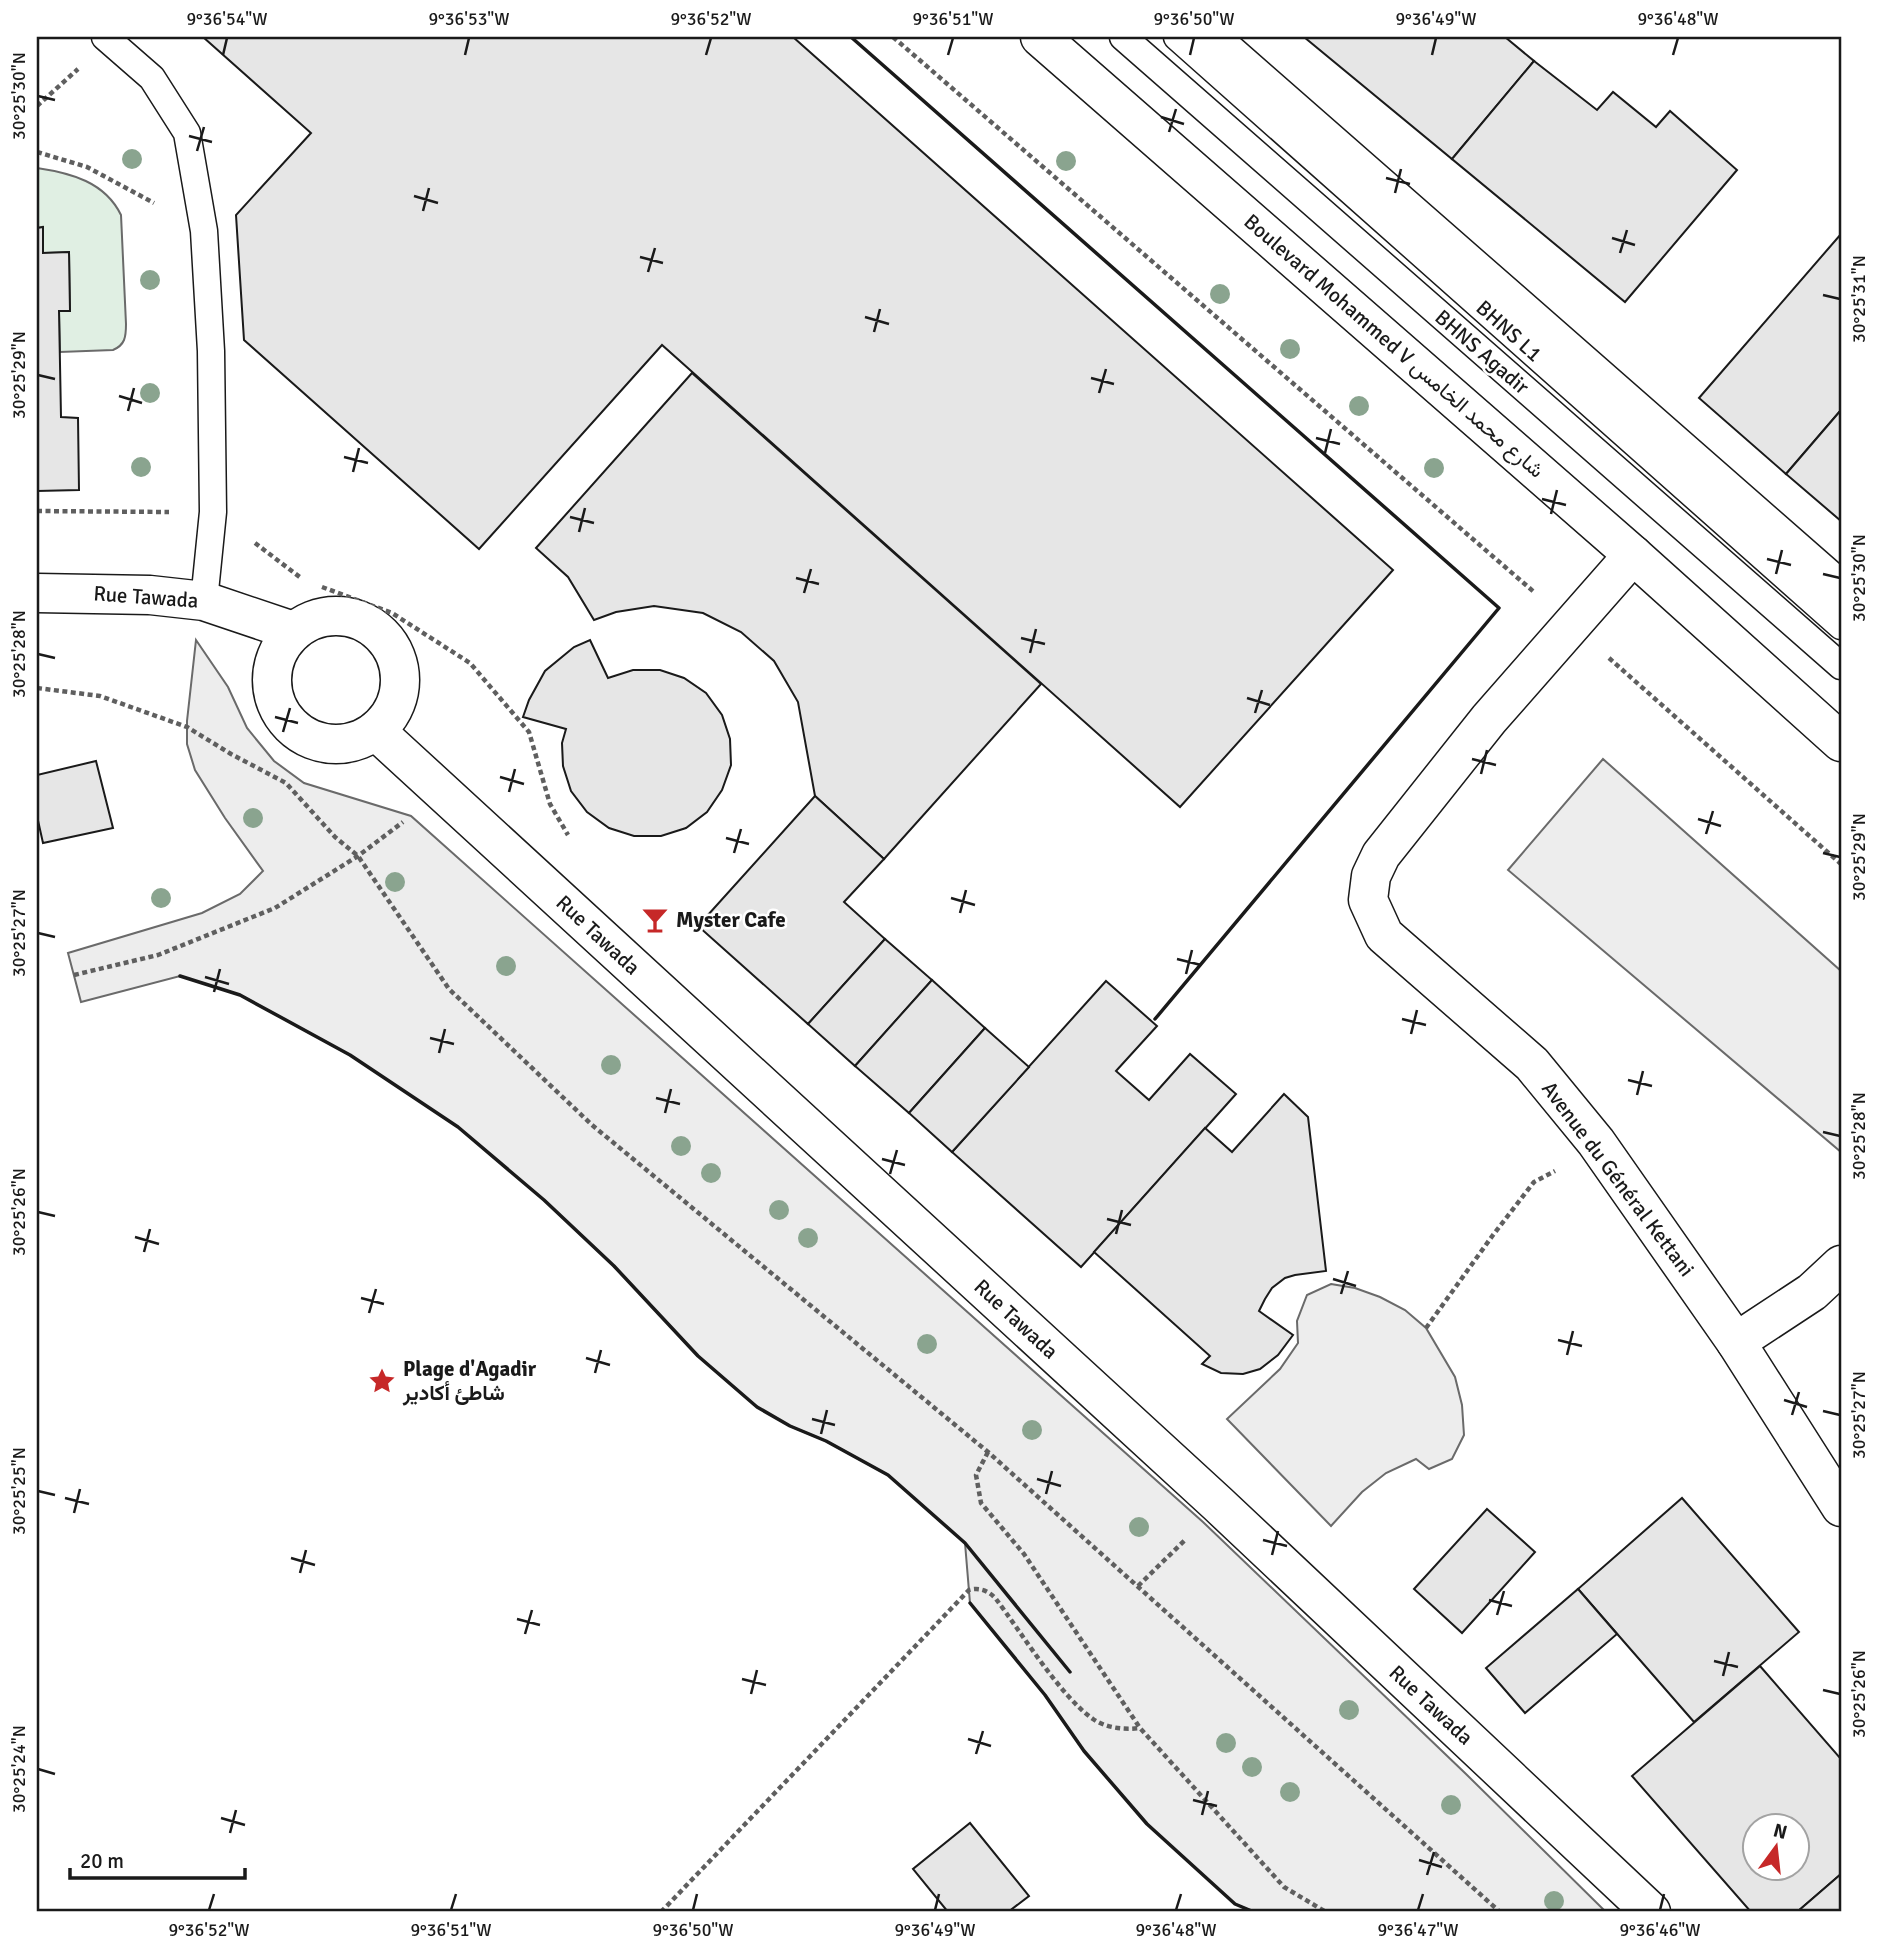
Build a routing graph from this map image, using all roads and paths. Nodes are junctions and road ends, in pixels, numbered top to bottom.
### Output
1 (893, 37) edge
2 (1040, 37) edge
3 (1123, 37) edge
4 (1177, 37) edge
5 (1209, 37) edge
6 (107, 39) edge
7 (37, 106) edge
8 (37, 152) edge
9 (204, 231) junction
10 (37, 511) edge
11 (213, 512) junction
12 (1633, 555) junction
13 (304, 581) dead end
14 (317, 585) dead end
15 (1841, 591) edge
16 (37, 593) edge
17 (204, 601) junction
18 (1572, 625) junction
19 (1841, 626) edge
20 (293, 631) junction
21 (1841, 666) edge
22 (37, 688) edge
23 (376, 730) junction
24 (1841, 742) edge
25 (411, 816) dead end
26 (569, 836) dead end
27 (358, 856) junction
28 (1841, 864) edge
29 (74, 975) dead end
30 (1596, 1142) junction
31 (1841, 1265) edge
32 (1426, 1328) dead end
33 (1736, 1342) junction
34 (988, 1452) junction
35 (1841, 1507) edge
36 (1194, 1531) dead end
37 (1138, 1586) junction
38 (1140, 1728) junction
39 (661, 1912) edge
40 (1326, 1912) edge
41 (1500, 1912) edge
42 (1651, 1912) edge

1 - 18 path
2 - 12 street, Boulevard Mohammed V شارع محمد الخامس
3 - 21 lane, BHNS Agadir
4 - 19 lane, BHNS L1
5 - 15 street
6 - 7 path
6 - 9 lane
8 - 9 path
9 - 11 lane
10 - 11 path
11 - 13 path
11 - 17 lane
12 - 18 street, Avenue du Général Kettani
12 - 24 street, Boulevard Mohammed V شارع محمد الخامس
14 - 26 path
16 - 17 street, Rue Tawada
17 - 20 street, Rue Tawada
18 - 28 path
18 - 30 street, Avenue du Général Kettani
20 - 23 street
20 - 23 street
22 - 27 path
23 - 42 street, Rue Tawada
25 - 27 path
27 - 29 path
27 - 34 path
30 - 32 path
30 - 33 street, Avenue du Général Kettani
31 - 33 street
33 - 35 street, Avenue du Général Kettani
34 - 37 path
34 - 38 path
36 - 37 path
37 - 41 path
38 - 39 path
38 - 40 path

